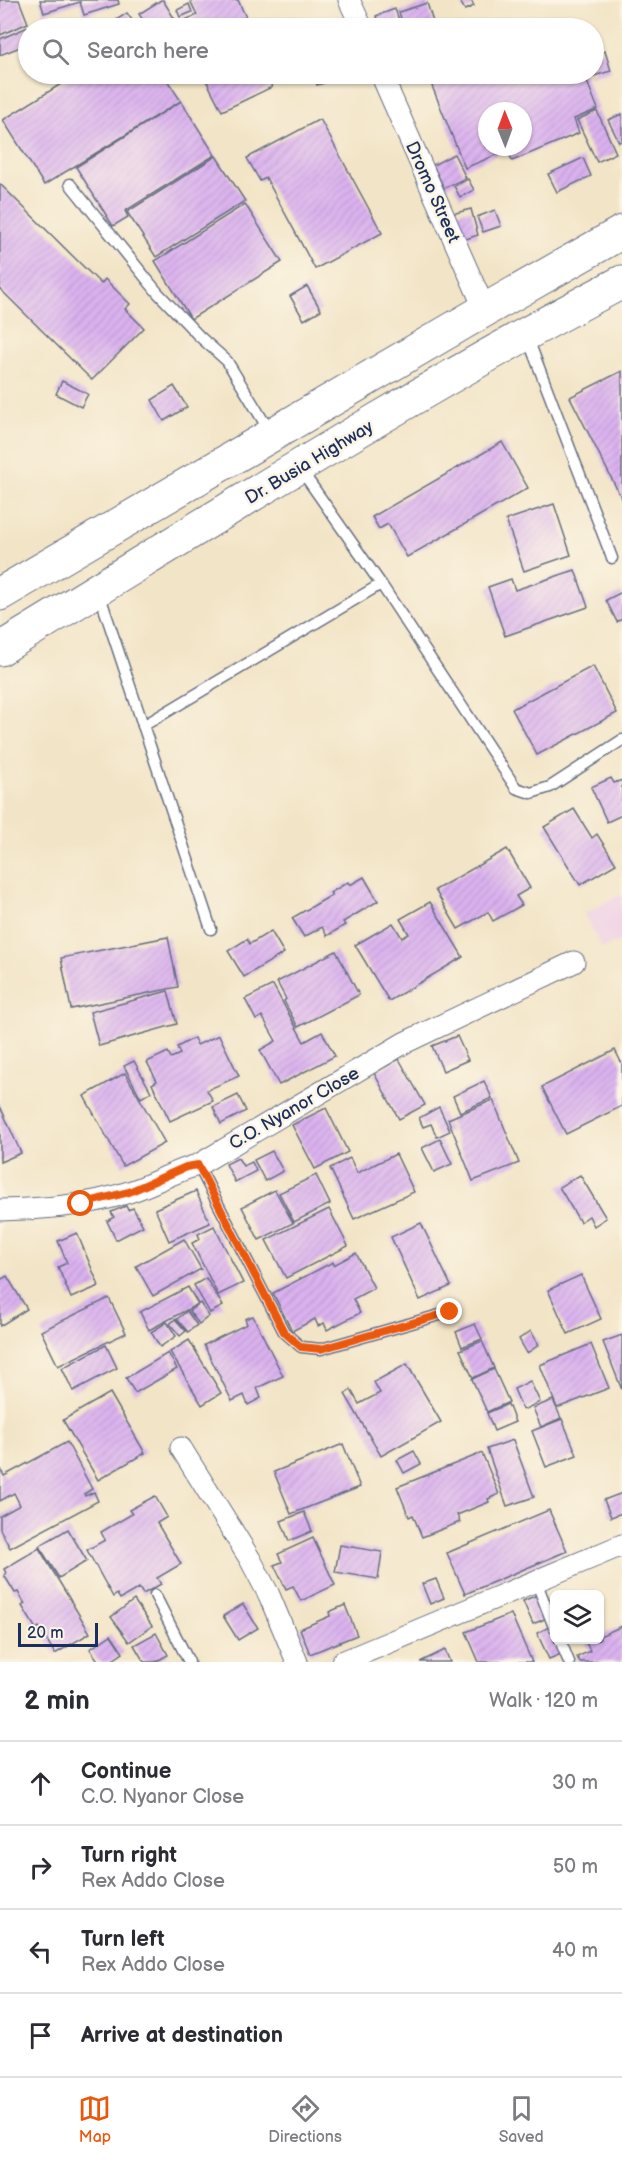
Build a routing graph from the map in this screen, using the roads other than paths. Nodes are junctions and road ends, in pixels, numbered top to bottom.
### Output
1 (349, 0) edge
2 (357, 18) edge
3 (385, 84) edge
4 (70, 184) dead end
5 (622, 232) edge
6 (622, 282) edge
7 (485, 310) junction
8 (525, 333) junction
9 (271, 435) junction
10 (299, 467) junction
11 (612, 558) dead end
12 (381, 584) junction
13 (98, 590) junction
14 (0, 594) edge
15 (0, 649) edge
16 (143, 726) junction
17 (622, 740) edge
18 (211, 928) dead end
19 (574, 962) dead end
20 (198, 1165) junction
21 (0, 1210) edge
22 (450, 1312) dead end
23 (181, 1448) dead end
24 (622, 1545) edge
25 (536, 1581) junction
26 (155, 1596) dead end
27 (550, 1615) edge
28 (562, 1644) edge
29 (189, 1662) edge
30 (297, 1662) edge
31 (342, 1662) edge
32 (569, 1662) edge

1 - 2 street
3 - 7 street, Dromo Street
4 - 9 lane
5 - 7 highway
6 - 8 highway, Dr. Busia Highway
7 - 9 highway
8 - 10 highway, Dr. Busia Highway
8 - 11 lane
9 - 14 highway
10 - 12 lane
10 - 13 highway, Dr. Busia Highway
12 - 16 lane
12 - 17 lane
13 - 15 highway, Dr. Busia Highway
13 - 16 lane
16 - 18 lane
19 - 20 street, C.O. Nyanor Close
20 - 21 street, C.O. Nyanor Close
20 - 22 lane
23 - 30 street
24 - 25 street
25 - 27 lane
25 - 31 street
26 - 29 lane
28 - 32 lane

